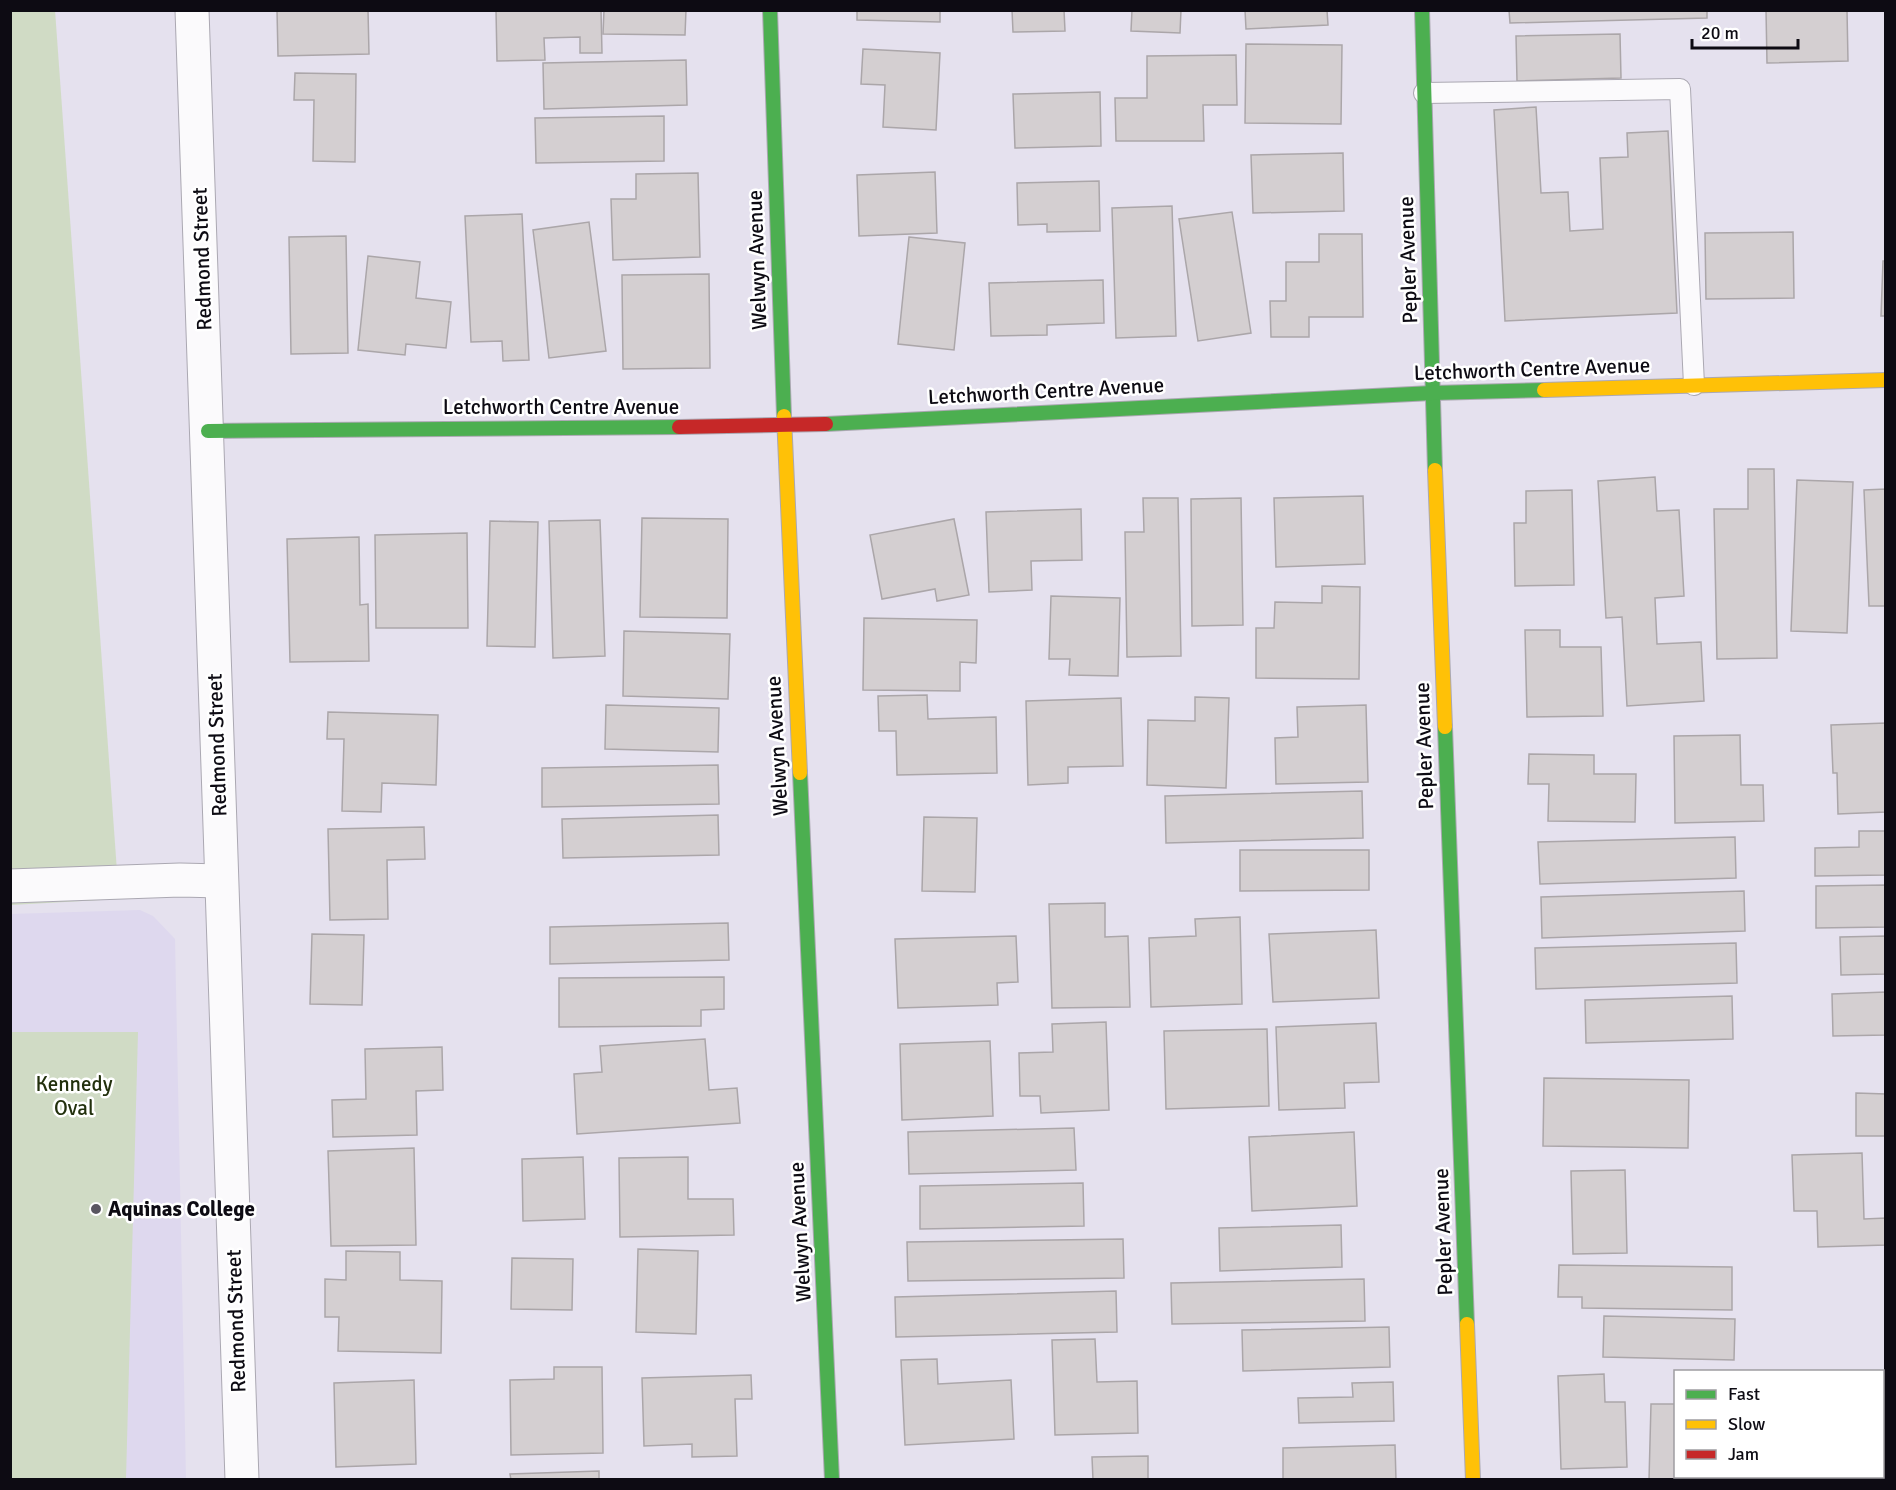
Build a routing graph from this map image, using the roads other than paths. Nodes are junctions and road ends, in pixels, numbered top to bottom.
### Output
1 (192, 10) edge
2 (770, 10) edge
3 (1422, 10) edge
4 (1424, 93) junction
5 (1886, 380) edge
6 (1694, 385) junction
7 (1432, 393) junction
8 (783, 426) junction
9 (208, 431) junction
10 (221, 881) junction
11 (10, 886) edge
12 (242, 1479) edge
13 (832, 1479) edge
14 (1473, 1479) edge

1 - 9 street, Redmond Street
2 - 8 street, Welwyn Avenue
3 - 4 street, Pepler Avenue
4 - 6 lane
4 - 7 street, Pepler Avenue
5 - 6 street, Letchworth Centre Avenue
6 - 7 street, Letchworth Centre Avenue
7 - 8 street, Letchworth Centre Avenue
7 - 14 street, Pepler Avenue
8 - 9 street, Letchworth Centre Avenue
8 - 13 street, Welwyn Avenue
9 - 10 street, Redmond Street
10 - 11 street
10 - 12 street, Redmond Street

